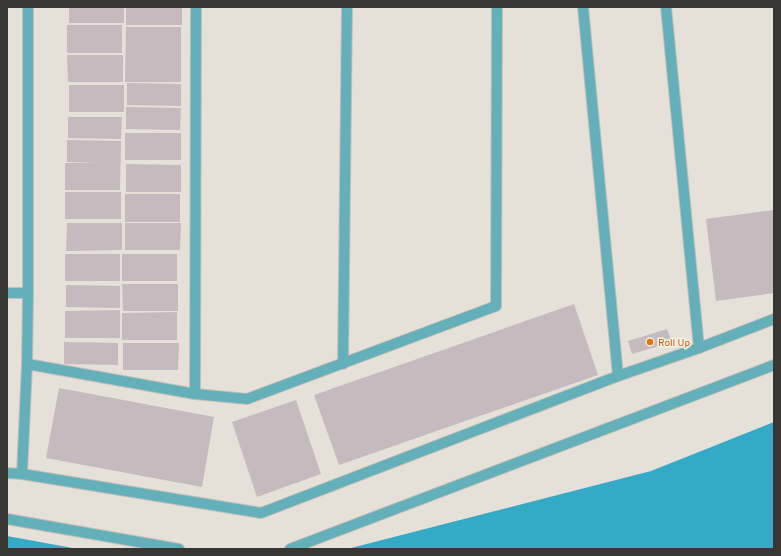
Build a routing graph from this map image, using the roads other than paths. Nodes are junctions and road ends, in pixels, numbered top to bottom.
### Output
1 (28, 7) edge
2 (196, 7) edge
3 (348, 7) edge
4 (497, 7) edge
5 (583, 7) edge
6 (666, 7) edge
7 (7, 293) edge
8 (28, 293) junction
9 (774, 319) edge
10 (699, 348) junction
11 (27, 364) junction
12 (343, 364) junction
13 (774, 365) edge
14 (618, 376) junction
15 (195, 394) junction
16 (7, 473) edge
17 (22, 474) junction
18 (7, 519) edge
19 (179, 549) edge
20 (290, 549) edge

1 - 8 street
2 - 15 street
3 - 12 street
4 - 12 street
5 - 14 street
6 - 10 street
7 - 8 street
8 - 11 street
9 - 10 street
10 - 14 street
11 - 15 street
11 - 17 street
12 - 15 street
13 - 20 street
14 - 17 street
16 - 17 street
18 - 19 street

